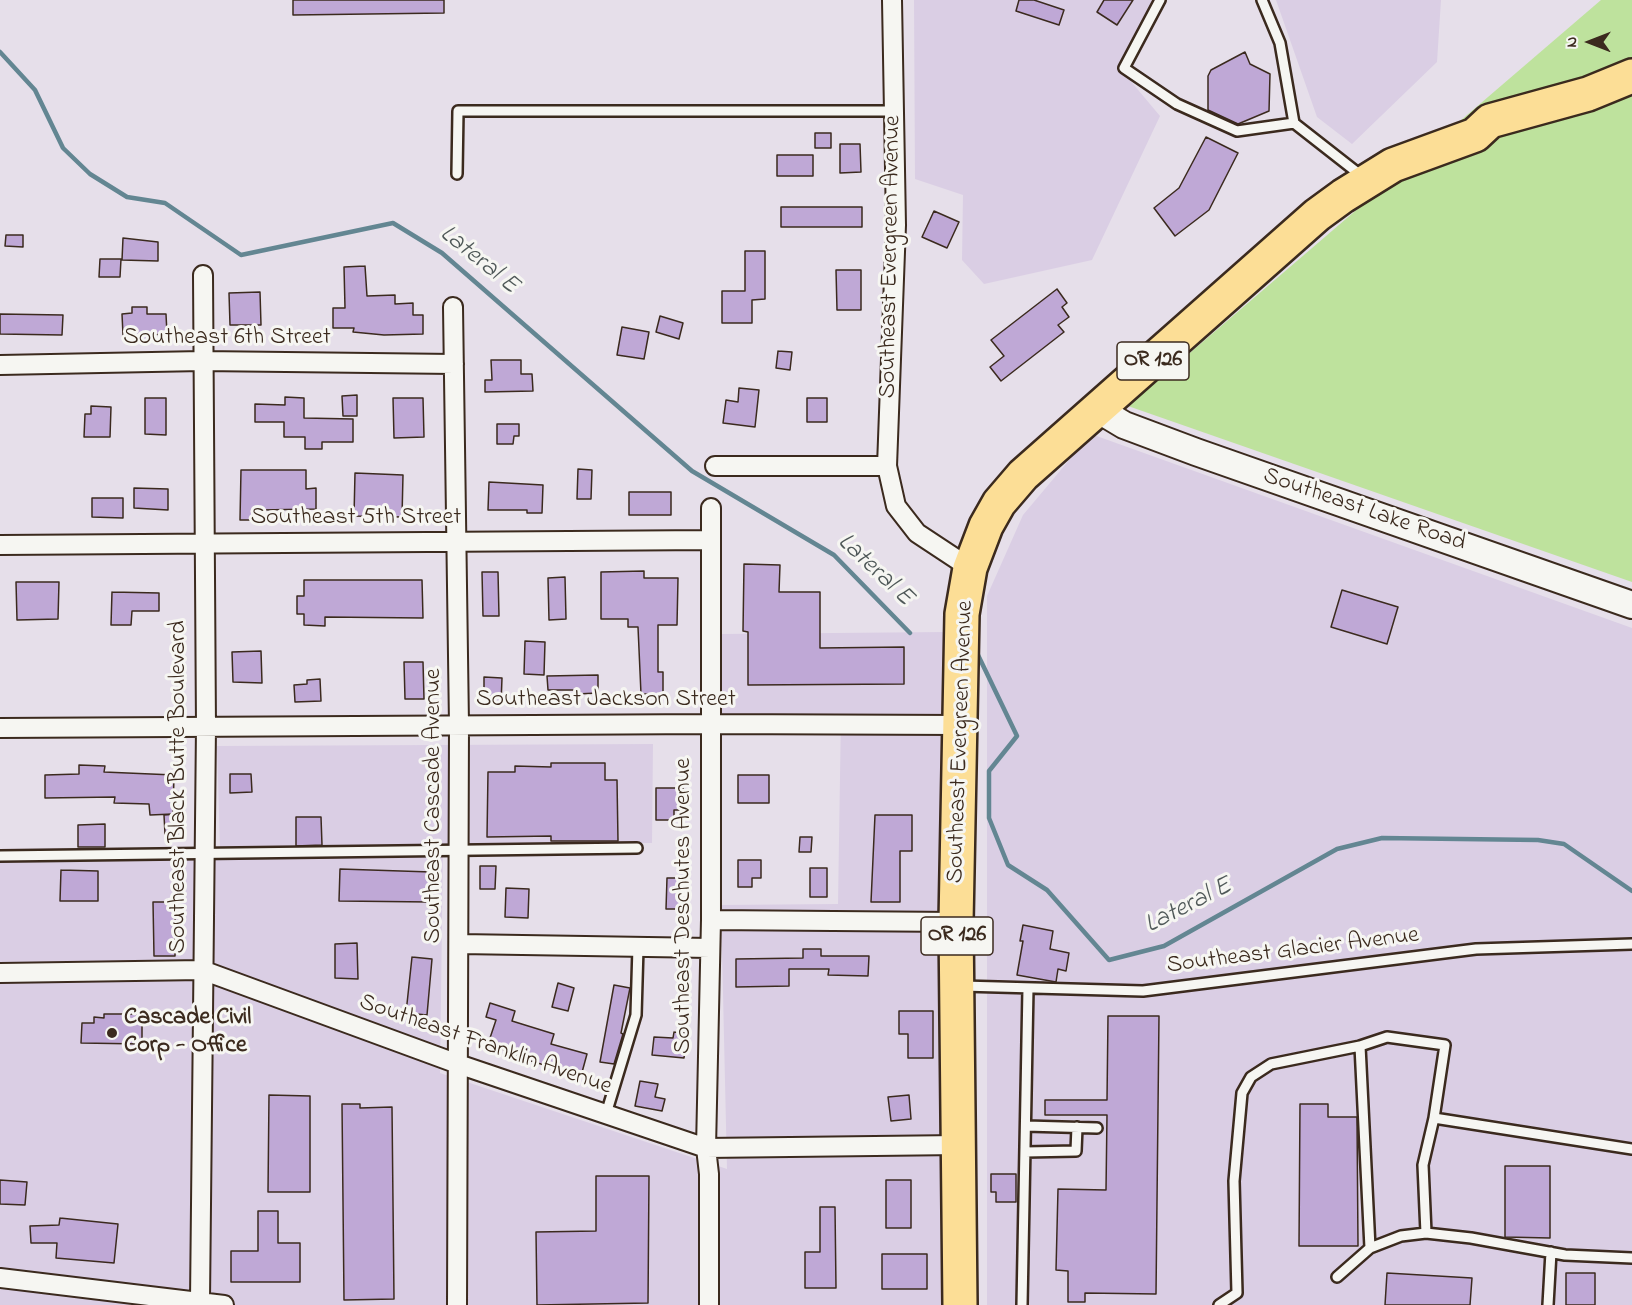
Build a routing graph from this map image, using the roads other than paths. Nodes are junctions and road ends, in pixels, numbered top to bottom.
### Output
1 (892, 0) edge
2 (1160, 0) edge
3 (1262, 0) edge
4 (1632, 76) edge
5 (1632, 99) edge
6 (894, 111) junction
7 (1294, 123) junction
8 (1475, 135) junction
9 (457, 174) dead end
10 (1368, 181) junction
11 (203, 275) dead end
12 (453, 307) dead end
13 (202, 361) junction
14 (454, 364) junction
15 (0, 365) edge
16 (1099, 410) junction
17 (715, 466) dead end
18 (887, 466) junction
19 (711, 508) dead end
20 (711, 540) junction
21 (204, 543) junction
22 (456, 543) junction
23 (0, 545) edge
24 (970, 568) junction
25 (1632, 605) edge
26 (710, 724) junction
27 (459, 725) junction
28 (960, 725) junction
29 (206, 727) junction
30 (0, 729) edge
31 (637, 848) dead end
32 (459, 850) junction
33 (205, 855) junction
34 (0, 856) edge
35 (711, 920) junction
36 (957, 922) junction
37 (460, 944) junction
38 (1632, 944) edge
39 (638, 947) junction
40 (710, 948) junction
41 (202, 970) junction
42 (0, 973) edge
43 (959, 986) junction
44 (1028, 988) junction
45 (1360, 1046) junction
46 (458, 1064) junction
47 (606, 1114) junction
48 (1434, 1118) junction
49 (1026, 1126) junction
50 (1077, 1127) junction
51 (1097, 1128) dead end
52 (958, 1145) junction
53 (706, 1148) junction
54 (1632, 1149) edge
55 (1025, 1152) junction
56 (1426, 1233) junction
57 (1370, 1248) junction
58 (1551, 1252) junction
59 (1632, 1258) edge
60 (1337, 1277) dead end
61 (0, 1278) edge
62 (200, 1300) junction
63 (224, 1305) edge
64 (457, 1305) edge
65 (709, 1305) edge
66 (960, 1305) edge
67 (1022, 1305) edge
68 (1219, 1305) edge
69 (1548, 1305) edge

1 - 6 street, Southeast Evergreen Avenue
2 - 7 lane
3 - 7 lane
4 - 8 highway, OR 126
5 - 8 highway, OR 126
6 - 9 lane
6 - 18 street, Southeast Evergreen Avenue
7 - 10 lane
8 - 10 highway, OR 126
10 - 16 highway, OR 126
11 - 13 street, Southeast Black Butte Boulevard
12 - 14 street, Southeast Cascade Avenue
13 - 14 street, Southeast 6th Street
13 - 15 street, Southeast 6th Street
13 - 21 street, Southeast Black Butte Boulevard
14 - 22 street, Southeast Cascade Avenue
16 - 24 highway, OR 126
16 - 25 street, Southeast Lake Road
17 - 18 street
18 - 24 street, Southeast Evergreen Avenue
19 - 20 street, Southeast Deschutes Avenue
20 - 22 street, Southeast 5th Street
20 - 26 street, Southeast Deschutes Avenue
21 - 22 street, Southeast 5th Street
21 - 23 street, Southeast 5th Street
21 - 29 street, Southeast Black Butte Boulevard
22 - 27 street, Southeast Cascade Avenue
24 - 28 highway, Southeast Evergreen Avenue / OR 126
26 - 27 street, Southeast Jackson Street
26 - 28 street, Southeast Jackson Street
26 - 35 street, Southeast Deschutes Avenue
27 - 29 street, Southeast Jackson Street
27 - 32 street, Southeast Cascade Avenue
28 - 36 highway, Southeast Evergreen Avenue / OR 126
29 - 30 street, Southeast Jackson Street
29 - 33 street, Southeast Black Butte Boulevard
31 - 32 lane
32 - 33 lane
32 - 37 street, Southeast Cascade Avenue
33 - 34 lane
33 - 41 street, Southeast Black Butte Boulevard
35 - 36 street
35 - 40 street, Southeast Deschutes Avenue
36 - 43 highway, Southeast Evergreen Avenue / OR 126
37 - 39 street
37 - 46 street, Southeast Cascade Avenue
38 - 44 lane, Southeast Glacier Avenue
39 - 40 street
39 - 47 lane
40 - 53 street, Southeast Deschutes Avenue
41 - 42 street, Southeast Franklin Avenue
41 - 46 street, Southeast Franklin Avenue
41 - 62 street, Southeast Black Butte Boulevard
43 - 44 lane, Southeast Glacier Avenue
43 - 52 highway, Southeast Evergreen Avenue / OR 126
44 - 49 lane
45 - 48 lane
45 - 57 lane
45 - 68 lane
46 - 47 street, Southeast Franklin Avenue
46 - 64 street, Southeast Cascade Avenue
47 - 53 street, Southeast Franklin Avenue
48 - 54 lane
48 - 56 lane
49 - 50 lane
49 - 55 lane
50 - 51 lane
50 - 55 lane
52 - 53 street, Southeast Franklin Avenue
52 - 66 highway, Southeast Evergreen Avenue / OR 126
53 - 65 street, Southeast Deschutes Avenue
55 - 67 lane
56 - 57 lane
56 - 58 lane
57 - 60 lane
58 - 59 lane
58 - 69 lane
61 - 62 street
62 - 63 street

